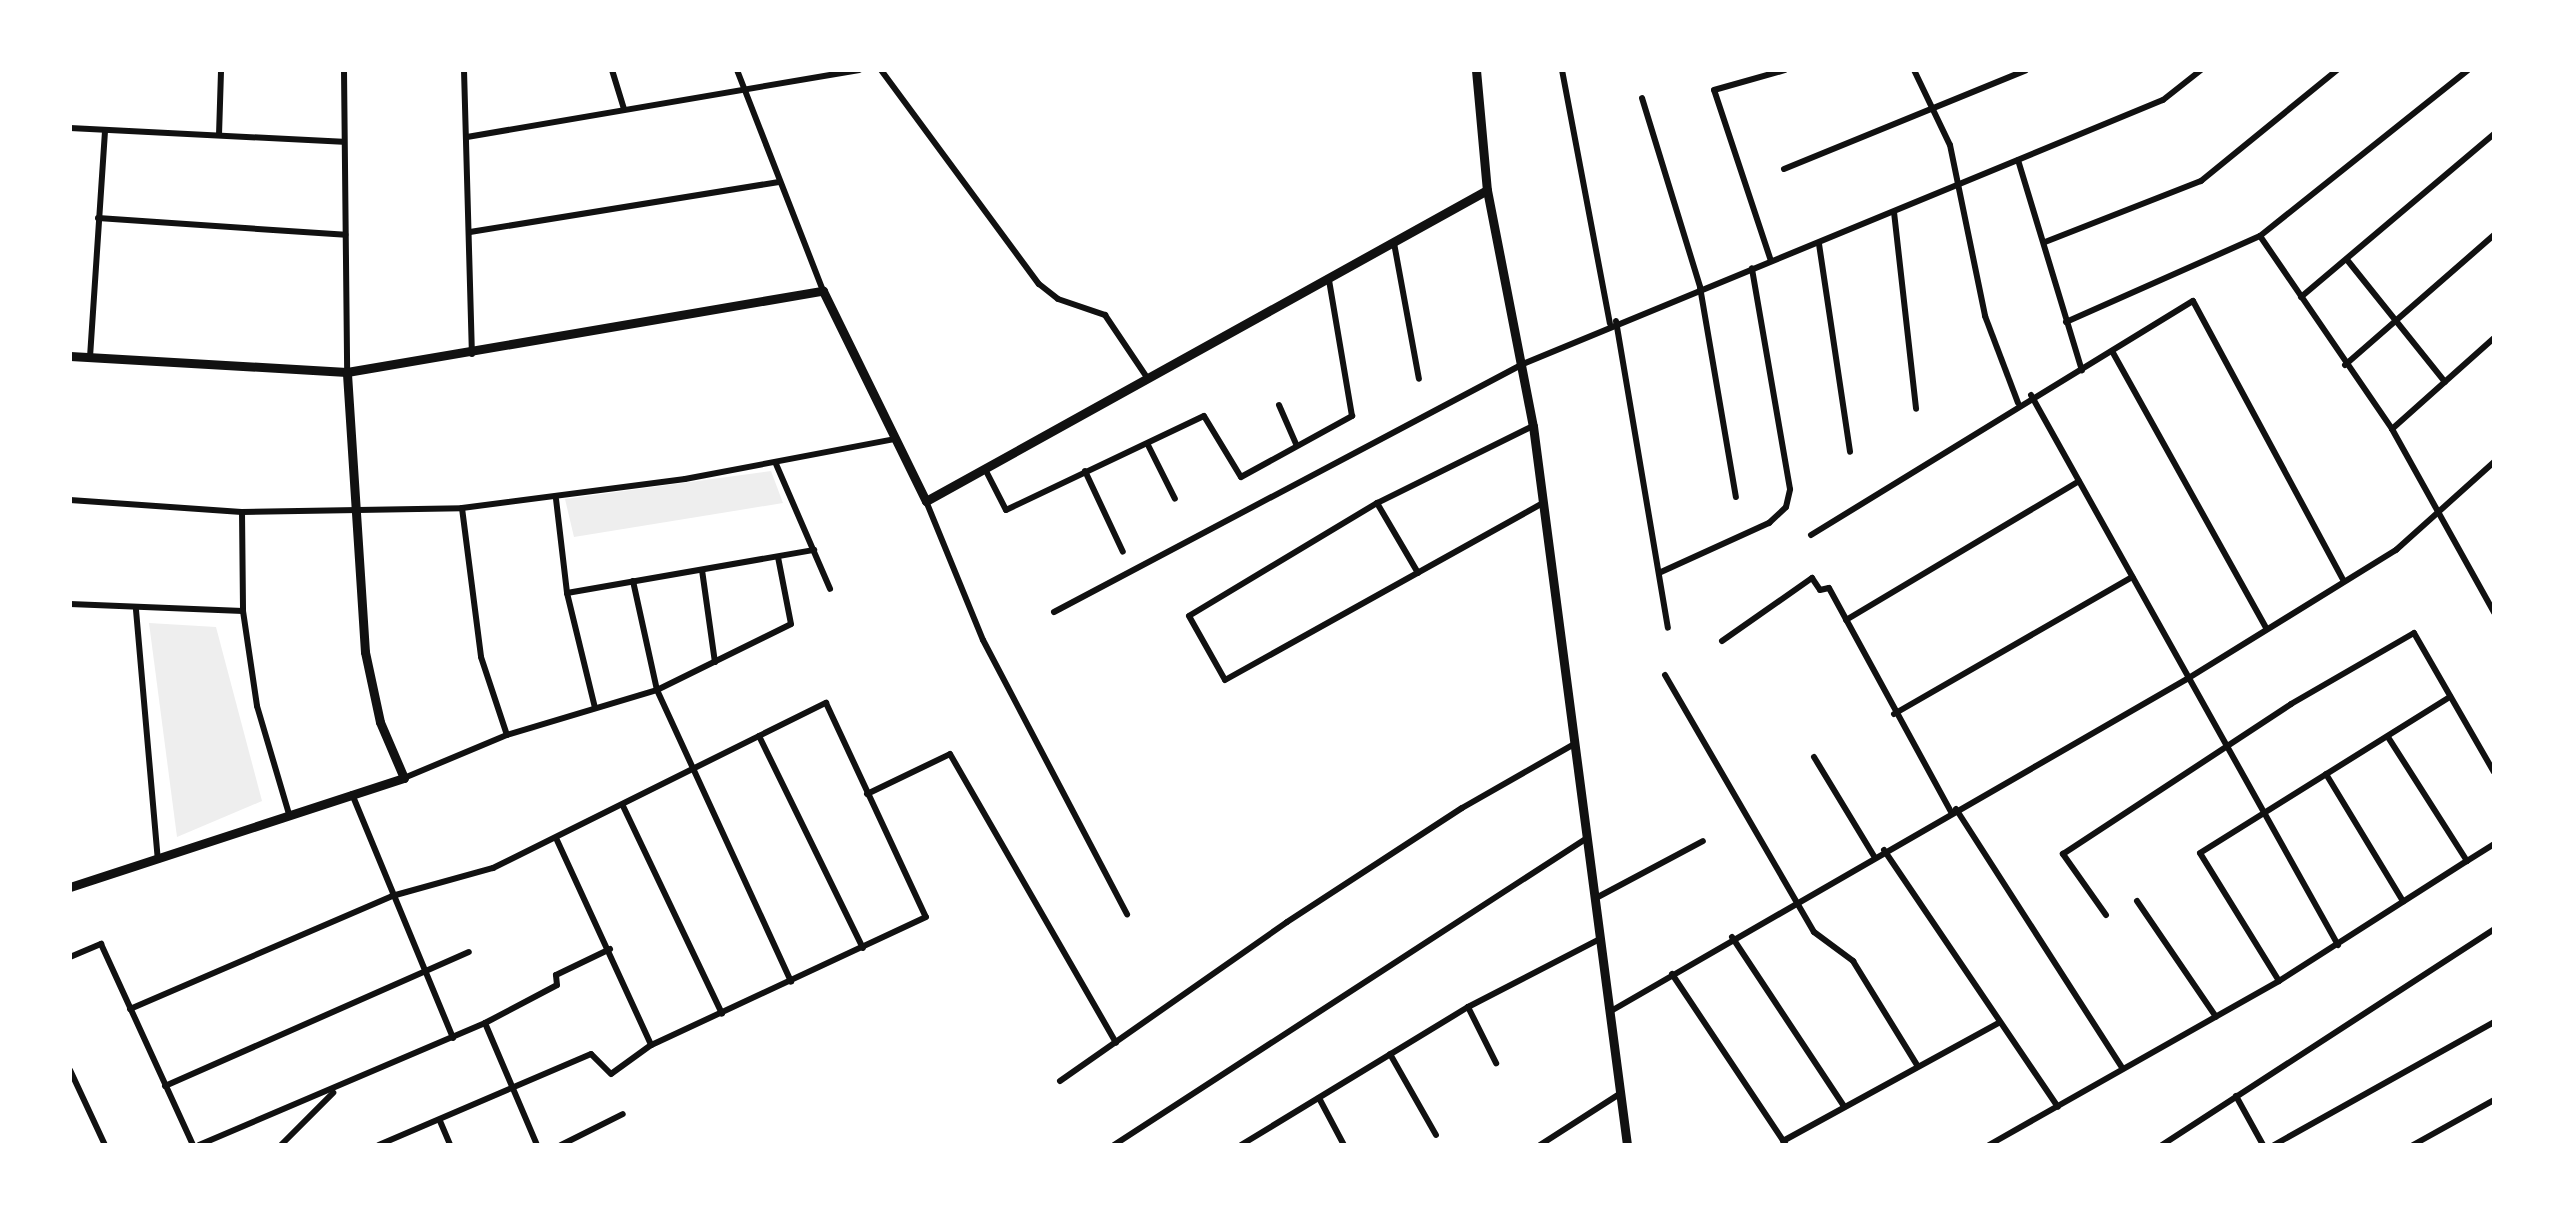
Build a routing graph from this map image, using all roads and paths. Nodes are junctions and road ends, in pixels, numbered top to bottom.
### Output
1 (220, 70) edge
2 (344, 70) edge
3 (464, 70) edge
4 (612, 70) edge
5 (738, 70) edge
6 (859, 70) edge
7 (881, 70) edge
8 (1476, 70) edge
9 (1562, 70) edge
10 (1785, 70) edge
11 (1914, 70) edge
12 (2026, 70) edge
13 (2201, 70) edge
14 (2337, 70) edge
15 (2468, 70) edge
16 (744, 94) junction
17 (1642, 98) dead end
18 (624, 109) junction
19 (1932, 110) junction
20 (70, 128) edge
21 (105, 130) junction
22 (2494, 134) edge
23 (219, 136) junction
24 (467, 137) junction
25 (344, 142) junction
26 (2018, 160) junction
27 (1784, 169) dead end
28 (779, 182) junction
29 (1958, 185) junction
30 (1487, 190) junction
31 (1894, 212) junction
32 (98, 218) junction
33 (470, 232) junction
34 (346, 235) junction
35 (2494, 235) edge
36 (2260, 236) junction
37 (2045, 242) junction
38 (1394, 243) junction
39 (1820, 244) junction
40 (1771, 261) junction
41 (2348, 262) junction
42 (1752, 268) junction
43 (1329, 280) junction
44 (1700, 287) junction
45 (822, 291) junction
46 (2301, 296) junction
47 (1613, 322) junction
48 (2066, 322) junction
49 (2398, 323) junction
50 (2494, 338) edge
51 (2112, 351) junction
52 (472, 355) junction
53 (70, 356) edge
54 (90, 357) junction
55 (1522, 364) junction
56 (2345, 365) junction
57 (2082, 370) junction
58 (347, 372) junction
59 (1419, 378) dead end
60 (1148, 380) junction
61 (2445, 382) junction
62 (2031, 395) junction
63 (1278, 404) dead end
64 (2018, 404) junction
65 (1916, 409) dead end
66 (1533, 426) junction
67 (2392, 429) junction
68 (894, 439) junction
69 (1148, 444) junction
70 (1296, 444) junction
71 (1850, 452) dead end
72 (776, 464) junction
73 (2493, 466) edge
74 (985, 469) junction
75 (1085, 471) junction
76 (2079, 481) junction
77 (1736, 497) dead end
78 (556, 499) junction
79 (70, 500) edge
80 (1175, 500) dead end
81 (926, 501) junction
82 (1378, 503) junction
83 (1543, 503) junction
84 (462, 508) junction
85 (242, 512) junction
86 (352, 512) junction
87 (2437, 513) junction
88 (1811, 535) dead end
89 (814, 550) junction
90 (1123, 552) dead end
91 (778, 558) junction
92 (702, 570) junction
93 (1418, 572) junction
94 (1661, 572) junction
95 (2132, 577) junction
96 (2343, 580) junction
97 (633, 581) junction
98 (830, 589) dead end
99 (567, 592) junction
100 (70, 604) edge
101 (136, 610) junction
102 (243, 611) junction
103 (1054, 612) dead end
104 (2494, 612) edge
105 (1846, 620) junction
106 (1668, 628) dead end
107 (2266, 628) junction
108 (1722, 641) dead end
109 (715, 662) junction
110 (1665, 676) dead end
111 (2187, 679) junction
112 (657, 690) junction
113 (2450, 697) junction
114 (595, 708) junction
115 (1894, 714) junction
116 (507, 736) junction
117 (759, 736) junction
118 (2388, 737) junction
119 (1575, 743) junction
120 (2227, 748) junction
121 (1814, 758) dead end
122 (697, 769) junction
123 (2494, 772) edge
124 (2326, 774) junction
125 (404, 778) junction
126 (350, 792) junction
127 (868, 794) junction
128 (623, 806) junction
129 (1953, 811) junction
130 (2268, 813) junction
131 (290, 814) junction
132 (556, 838) junction
133 (1588, 838) junction
134 (1703, 841) dead end
135 (2494, 844) edge
136 (1884, 850) junction
137 (1874, 856) junction
138 (158, 860) junction
139 (2467, 861) junction
140 (70, 887) edge
141 (392, 896) junction
142 (1596, 898) junction
143 (1796, 901) junction
144 (2136, 901) dead end
145 (2403, 901) junction
146 (1127, 914) dead end
147 (2106, 915) dead end
148 (2494, 928) edge
149 (1732, 937) junction
150 (1600, 939) junction
151 (2338, 945) junction
152 (863, 948) junction
153 (610, 949) junction
154 (469, 952) dead end
155 (70, 957) edge
156 (424, 974) junction
157 (1672, 974) junction
158 (2279, 981) junction
159 (791, 982) junction
160 (1468, 1007) junction
161 (130, 1009) junction
162 (1611, 1011) junction
163 (722, 1014) junction
164 (2216, 1017) junction
165 (2000, 1022) junction
166 (2494, 1022) edge
167 (485, 1023) junction
168 (452, 1038) junction
169 (1116, 1043) junction
170 (652, 1046) junction
171 (1390, 1054) junction
172 (1496, 1063) dead end
173 (1917, 1065) junction
174 (2122, 1068) junction
175 (70, 1070) edge
176 (1060, 1082) dead end
177 (165, 1086) junction
178 (338, 1088) junction
179 (513, 1088) junction
180 (1622, 1092) junction
181 (2236, 1096) junction
182 (1319, 1098) junction
183 (2494, 1100) edge
184 (1844, 1106) junction
185 (2058, 1107) junction
186 (623, 1114) dead end
187 (440, 1121) junction
188 (1436, 1134) dead end
189 (2176, 1136) junction
190 (1784, 1143) edge
191 (105, 1145) edge
192 (196, 1145) edge
193 (281, 1145) edge
194 (379, 1145) edge
195 (450, 1145) edge
196 (536, 1145) edge
197 (560, 1145) edge
198 (1114, 1145) edge
199 (1241, 1145) edge
200 (1344, 1145) edge
201 (1540, 1145) edge
202 (1627, 1145) edge
203 (1989, 1145) edge
204 (2162, 1145) edge
205 (2181, 1145) edge
206 (2263, 1145) edge
207 (2274, 1145) edge
208 (2412, 1145) edge

1 - 23 street
2 - 25 street
3 - 24 street
4 - 18 street
5 - 16 street
6 - 16 street
7 - 60 street
8 - 30 street
9 - 47 street
10 - 40 street
11 - 19 street
12 - 19 street
13 - 26 street
14 - 37 street
15 - 36 street
16 - 18 street
16 - 28 street
17 - 44 street
18 - 24 street
19 - 27 street
19 - 29 street
20 - 21 street
21 - 23 street
21 - 32 street
22 - 41 street
23 - 25 street
24 - 33 street
25 - 34 street
26 - 29 street
26 - 37 street
28 - 33 street
28 - 45 street
29 - 31 street
29 - 64 street
30 - 38 street
30 - 55 street
31 - 39 street
31 - 65 street
32 - 34 street
32 - 54 street
33 - 52 street
34 - 58 street
35 - 49 street
36 - 46 street
36 - 48 street
37 - 48 street
38 - 43 street
38 - 59 street
39 - 40 street
39 - 71 street
40 - 42 street
41 - 46 street
41 - 49 street
42 - 44 street
42 - 94 street
43 - 60 street
43 - 70 street
44 - 47 street
44 - 77 street
45 - 52 street
45 - 68 street
46 - 56 street
47 - 55 street
47 - 94 street
48 - 57 street
49 - 56 street
49 - 61 street
50 - 61 street
51 - 57 street
51 - 96 street
51 - 107 street
52 - 58 street
53 - 54 street
54 - 58 street
55 - 66 street
55 - 103 street
56 - 67 street
57 - 62 street
58 - 86 street
60 - 74 street
61 - 67 street
62 - 64 street
62 - 76 street
63 - 70 street
64 - 88 street
66 - 82 street
66 - 83 street
67 - 87 street
68 - 72 street
68 - 81 street
69 - 70 street
69 - 75 street
69 - 80 street
72 - 78 street
72 - 89 street
73 - 87 street
74 - 75 street
74 - 81 street
75 - 90 street
76 - 95 street
76 - 105 street
78 - 84 street
78 - 99 street
79 - 85 street
81 - 146 street
82 - 93 street
82 - 93 street
83 - 93 street
83 - 119 street
84 - 86 street
84 - 116 street
85 - 86 street
85 - 102 street
86 - 125 street
87 - 96 street
87 - 104 street
89 - 91 street
89 - 98 street
91 - 92 street
91 - 109 street
92 - 97 street
92 - 109 street
94 - 106 street
95 - 111 street
95 - 115 street
96 - 107 street
97 - 99 street
97 - 112 street
99 - 114 street
100 - 101 street
101 - 102 street
101 - 138 street
102 - 131 street
105 - 108 street
105 - 115 street
107 - 111 street
109 - 112 street
110 - 143 street
111 - 120 street
111 - 129 street
112 - 114 street
112 - 122 street
113 - 118 street
113 - 120 street
113 - 123 street
114 - 116 street
115 - 129 street
116 - 125 street
117 - 122 street
117 - 127 street
117 - 152 street
118 - 124 street
118 - 139 street
119 - 133 street
119 - 169 street
120 - 130 street
120 - 147 street
121 - 137 street
122 - 128 street
122 - 159 street
124 - 130 street
124 - 145 street
125 - 126 street
126 - 131 street
126 - 141 street
127 - 152 street
127 - 169 street
128 - 132 street
128 - 163 street
129 - 136 street
129 - 174 street
130 - 151 street
130 - 158 street
131 - 138 street
132 - 141 street
132 - 153 street
133 - 142 street
133 - 198 street
134 - 142 street
135 - 139 street
136 - 137 street
136 - 165 street
137 - 143 street
138 - 140 street
139 - 145 street
141 - 156 street
141 - 161 street
142 - 150 street
143 - 149 street
143 - 173 street
144 - 164 street
145 - 151 street
148 - 181 street
149 - 157 street
149 - 184 street
150 - 160 street
150 - 162 street
151 - 158 street
152 - 159 street
153 - 167 street
153 - 170 street
154 - 156 street
155 - 161 street
156 - 168 street
156 - 177 street
157 - 162 street
157 - 190 street
158 - 164 street
159 - 163 street
160 - 171 street
160 - 172 street
161 - 177 street
162 - 180 street
163 - 170 street
164 - 174 street
165 - 173 street
165 - 185 street
166 - 207 street
167 - 168 street
167 - 179 street
168 - 178 street
169 - 176 street
170 - 179 street
171 - 182 street
171 - 188 street
173 - 184 street
174 - 185 street
175 - 191 street
177 - 192 street
178 - 192 street
178 - 193 street
179 - 187 street
179 - 196 street
180 - 201 street
180 - 202 street
181 - 189 street
181 - 206 street
182 - 199 street
182 - 200 street
183 - 208 street
184 - 190 street
185 - 203 street
186 - 197 street
187 - 194 street
187 - 195 street
189 - 204 street
189 - 205 street

